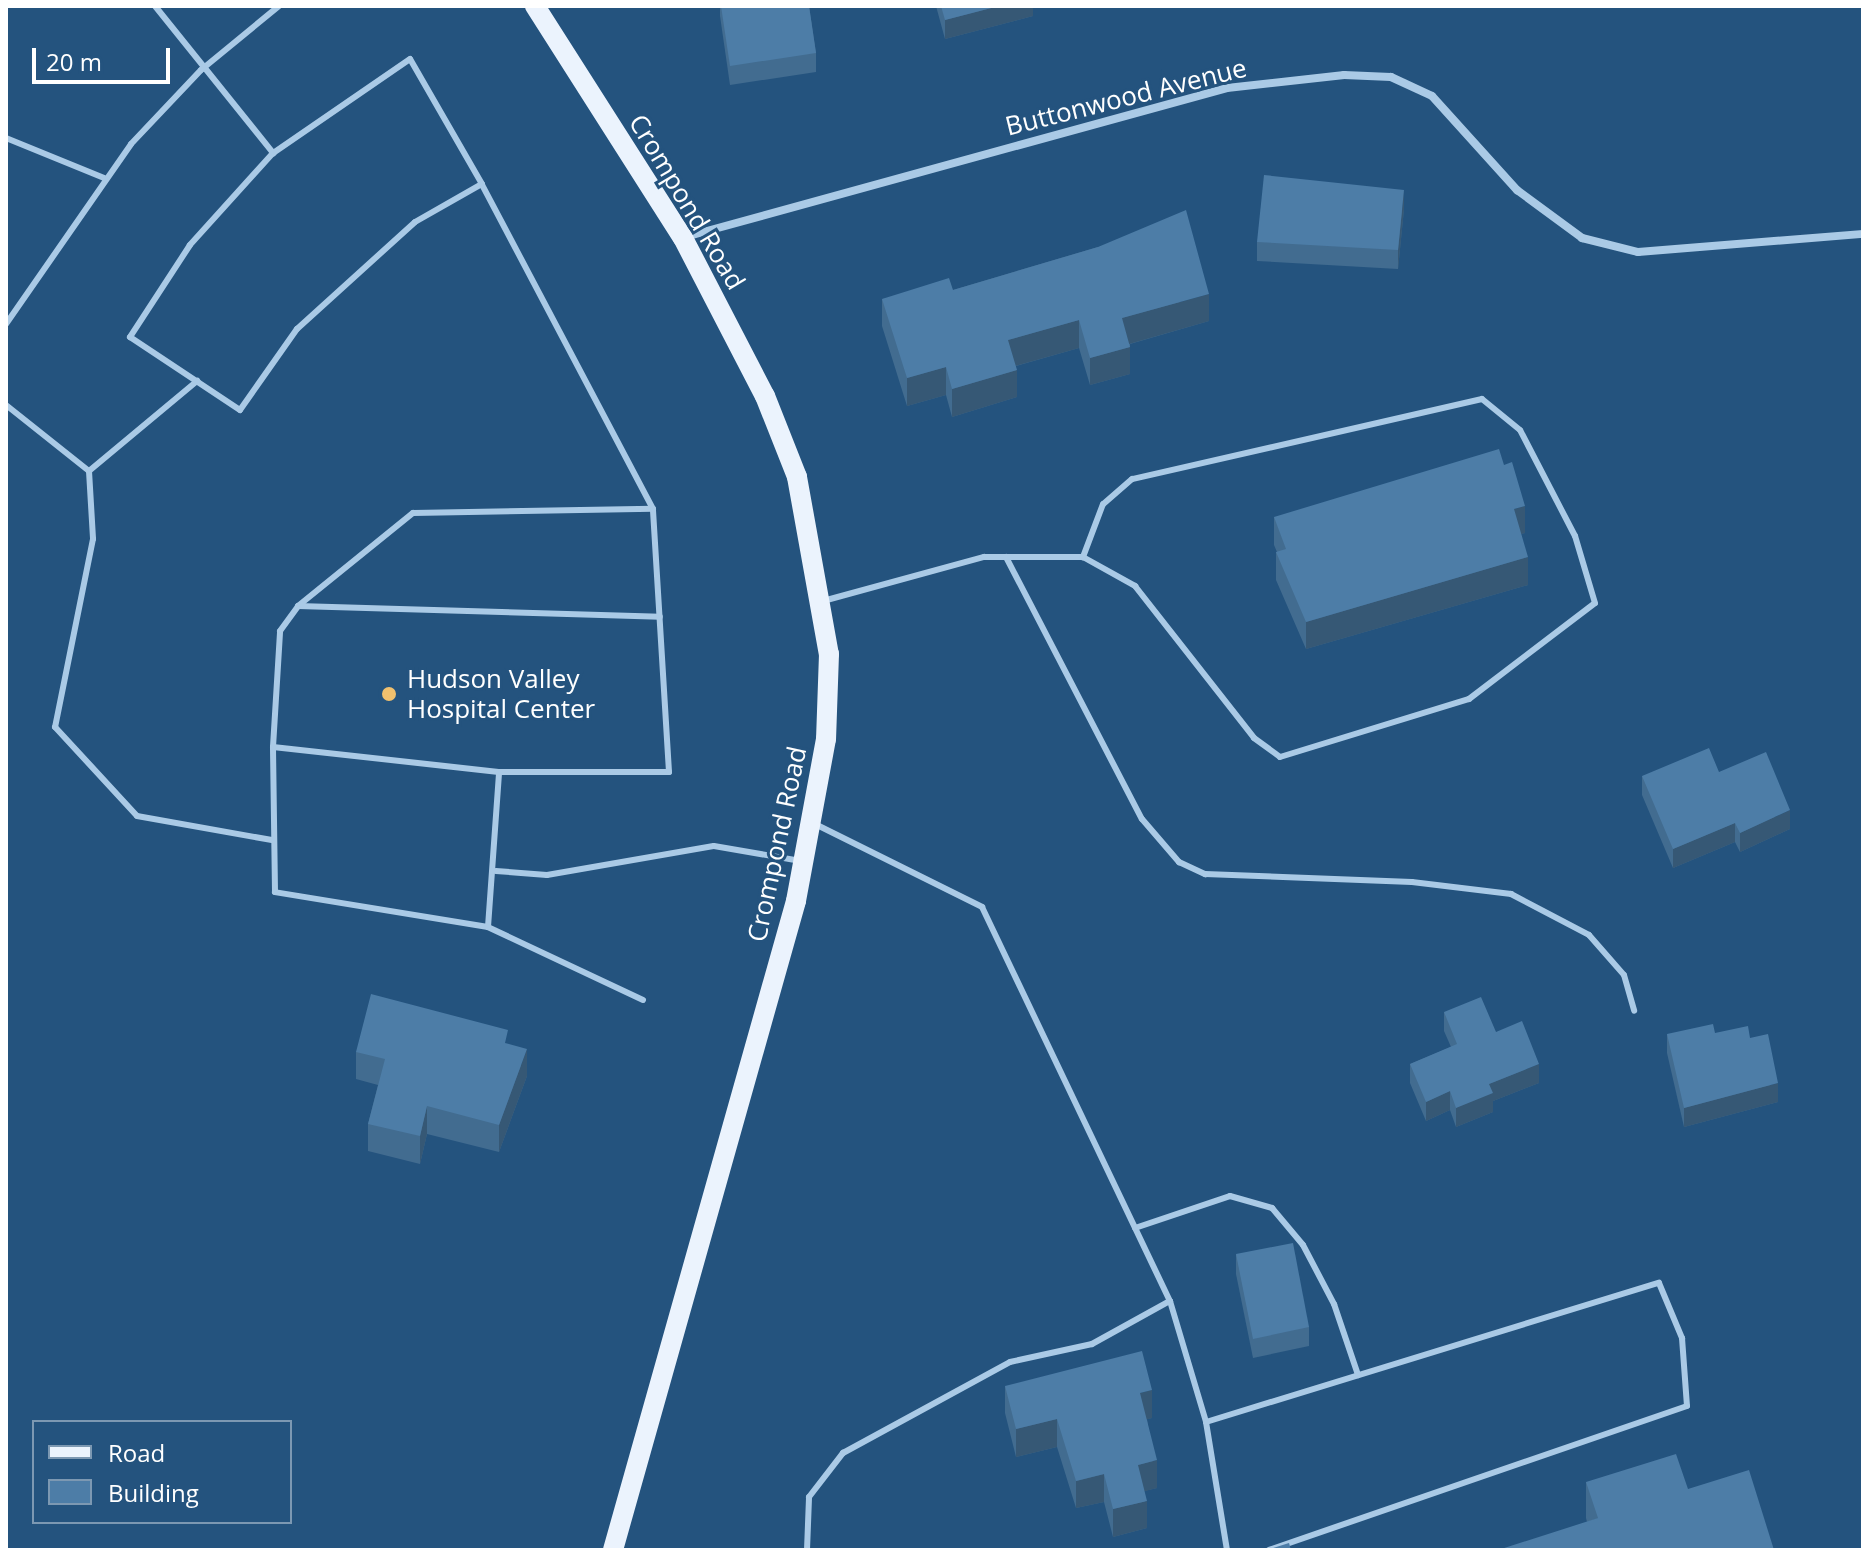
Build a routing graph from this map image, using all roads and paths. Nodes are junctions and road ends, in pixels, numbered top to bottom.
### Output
1 (155, 6) edge
2 (279, 6) edge
3 (535, 6) edge
4 (201, 70) junction
5 (6, 138) edge
6 (273, 153) junction
7 (104, 178) junction
8 (482, 184) junction
9 (1863, 234) edge
10 (683, 238) junction
11 (6, 324) edge
12 (197, 381) junction
13 (6, 405) edge
14 (89, 471) junction
15 (653, 509) junction
16 (1006, 557) junction
17 (1083, 557) junction
18 (823, 601) junction
19 (298, 606) junction
20 (660, 617) junction
21 (273, 747) junction
22 (499, 772) junction
23 (813, 823) junction
24 (272, 840) junction
25 (805, 862) junction
26 (496, 871) junction
27 (488, 927) junction
28 (643, 1000) dead end
29 (1634, 1011) dead end
30 (1135, 1228) junction
31 (1170, 1301) junction
32 (1358, 1375) junction
33 (1206, 1422) junction
34 (613, 1550) edge
35 (807, 1550) edge
36 (1227, 1550) edge
37 (1269, 1550) edge

1 - 4 lane
2 - 4 lane
3 - 10 main road, Crompond Road
4 - 6 lane
4 - 7 lane
5 - 7 lane
6 - 8 lane
6 - 12 lane
7 - 11 lane
8 - 12 lane
8 - 15 lane
9 - 10 street, Buttonwood Avenue
10 - 18 main road, Crompond Road
12 - 14 lane
13 - 14 lane
14 - 24 lane
15 - 19 lane
15 - 20 lane
16 - 17 lane
16 - 18 lane
16 - 29 lane
17 - 17 lane
18 - 23 main road, Crompond Road
19 - 20 lane
19 - 21 lane
20 - 22 lane
21 - 22 lane
21 - 24 lane
22 - 26 lane
23 - 25 main road, Crompond Road
23 - 30 lane
24 - 27 lane
25 - 26 lane
25 - 34 main road, Crompond Road
26 - 27 lane
27 - 28 lane
30 - 31 lane
30 - 32 lane
31 - 33 lane
31 - 35 lane
32 - 33 lane
32 - 37 lane
33 - 36 lane

